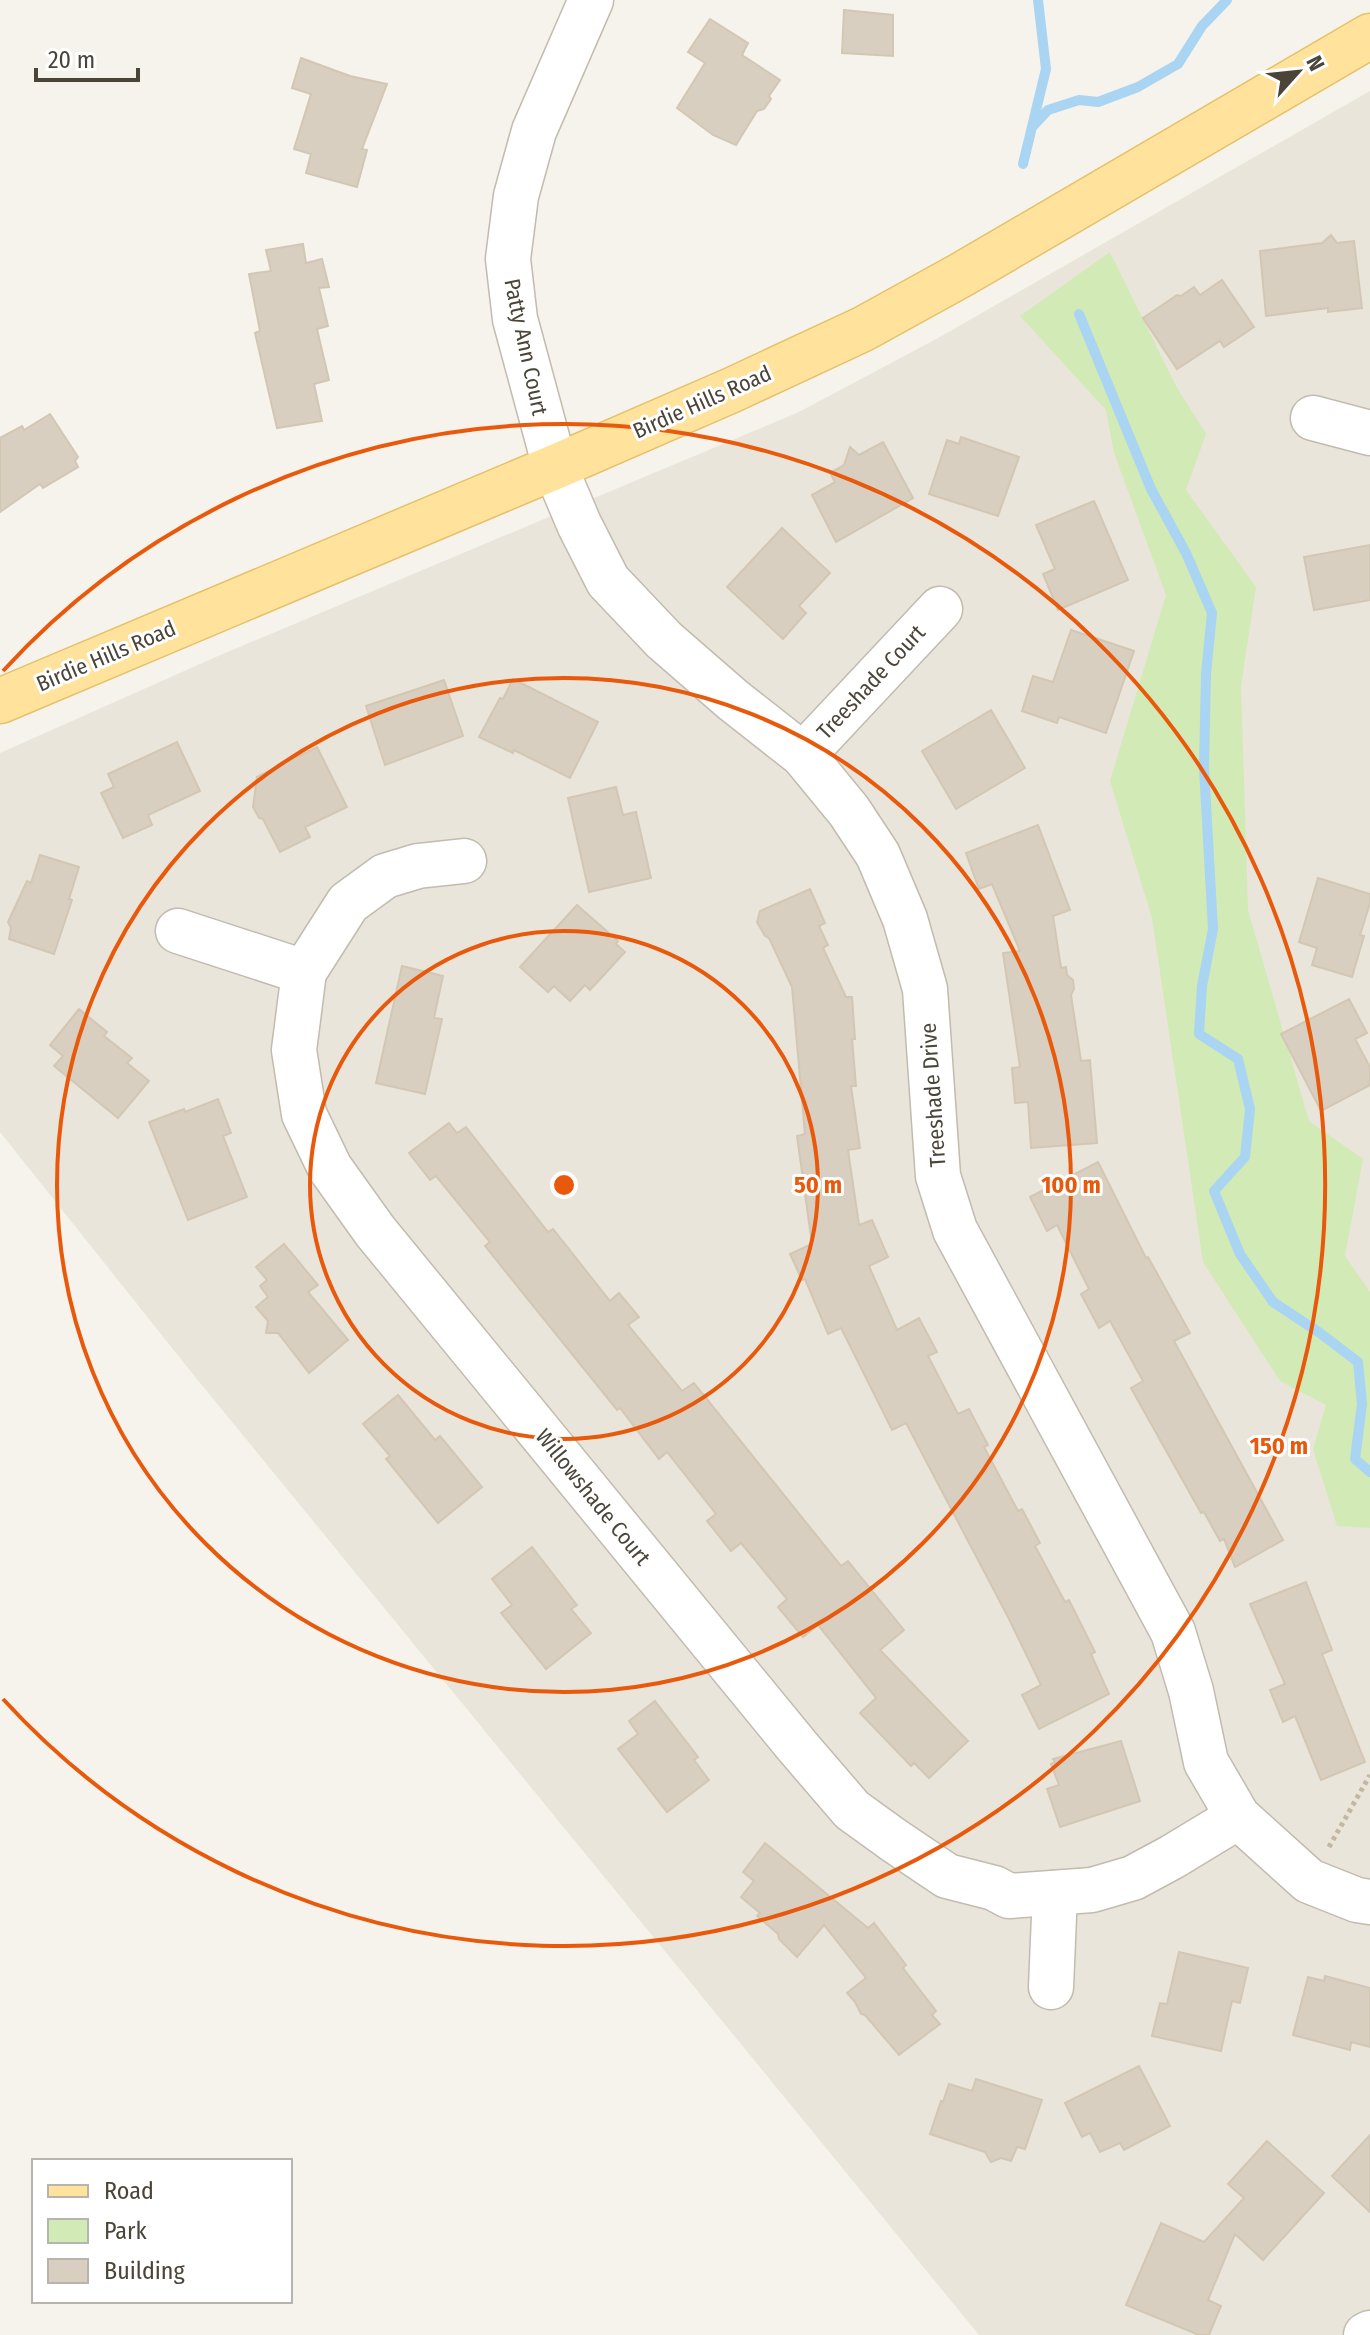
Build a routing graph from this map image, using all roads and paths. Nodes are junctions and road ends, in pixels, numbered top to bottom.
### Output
1 (591, 0) edge
2 (1370, 36) edge
3 (1313, 418) dead end
4 (1370, 433) edge
5 (555, 467) junction
6 (940, 609) dead end
7 (0, 701) edge
8 (803, 755) junction
9 (464, 861) dead end
10 (178, 931) dead end
11 (304, 972) junction
12 (1370, 1775) edge
13 (1238, 1817) junction
14 (1309, 1881) junction
15 (1055, 1893) junction
16 (1370, 1902) edge
17 (1051, 1987) dead end

1 - 5 street, Patty Ann Court
2 - 5 main road, Birdie Hills Road
3 - 4 street
5 - 7 main road, Birdie Hills Road
5 - 8 street, Treeshade Drive
6 - 8 street, Treeshade Court
8 - 13 street, Treeshade Drive
9 - 11 street, Willowshade Court
10 - 11 street
11 - 15 street, Willowshade Court
12 - 14 path
13 - 14 street, Treeshade Drive
13 - 15 street, Willowshade Court
14 - 16 street, Treeshade Drive
15 - 17 street

